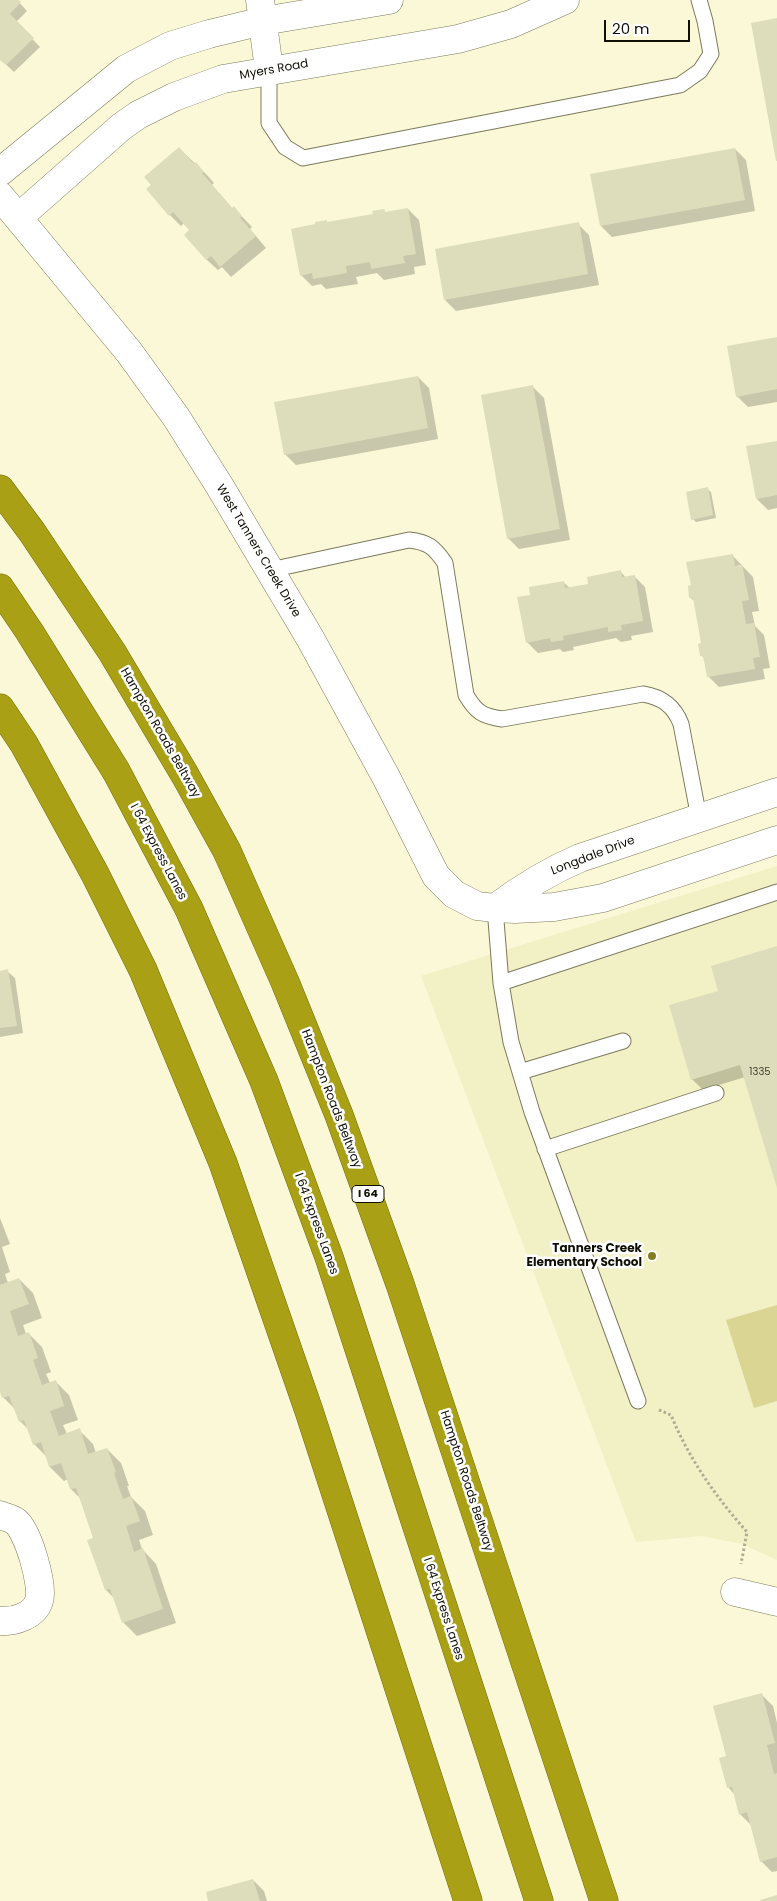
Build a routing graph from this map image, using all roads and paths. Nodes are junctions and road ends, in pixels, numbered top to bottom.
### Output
1 (389, 0) edge
2 (565, 0) edge
3 (699, 0) edge
4 (262, 11) edge
5 (269, 70) junction
6 (0, 172) edge
7 (0, 196) edge
8 (18, 217) junction
9 (0, 489) edge
10 (270, 570) junction
11 (0, 588) edge
12 (0, 708) edge
13 (777, 792) edge
14 (700, 818) junction
15 (777, 840) edge
16 (777, 892) edge
17 (494, 908) junction
18 (501, 983) junction
19 (623, 1041) dead end
20 (520, 1072) junction
21 (716, 1094) dead end
22 (546, 1149) junction
23 (638, 1401) joint
24 (0, 1515) edge
25 (735, 1592) joint
26 (777, 1602) edge
27 (0, 1621) edge
28 (468, 1901) edge
29 (539, 1901) edge
30 (604, 1901) edge

1 - 4 street
2 - 5 street, Myers Road
3 - 5 lane
4 - 5 street
4 - 6 street
5 - 8 street, Myers Road
7 - 8 street, West Tanners Creek Drive
8 - 10 street, West Tanners Creek Drive
9 - 30 highway, Hampton Roads Beltway / I 64
10 - 14 lane
10 - 17 street, West Tanners Creek Drive
11 - 29 highway, I 64 Express Lanes
12 - 28 highway
13 - 14 street, Longdale Drive
14 - 17 street, Longdale Drive
15 - 17 street
16 - 18 lane
17 - 18 lane
18 - 20 lane
19 - 20 lane
20 - 22 lane
21 - 22 lane
22 - 23 lane
23 - 25 path
24 - 27 street
25 - 26 street

